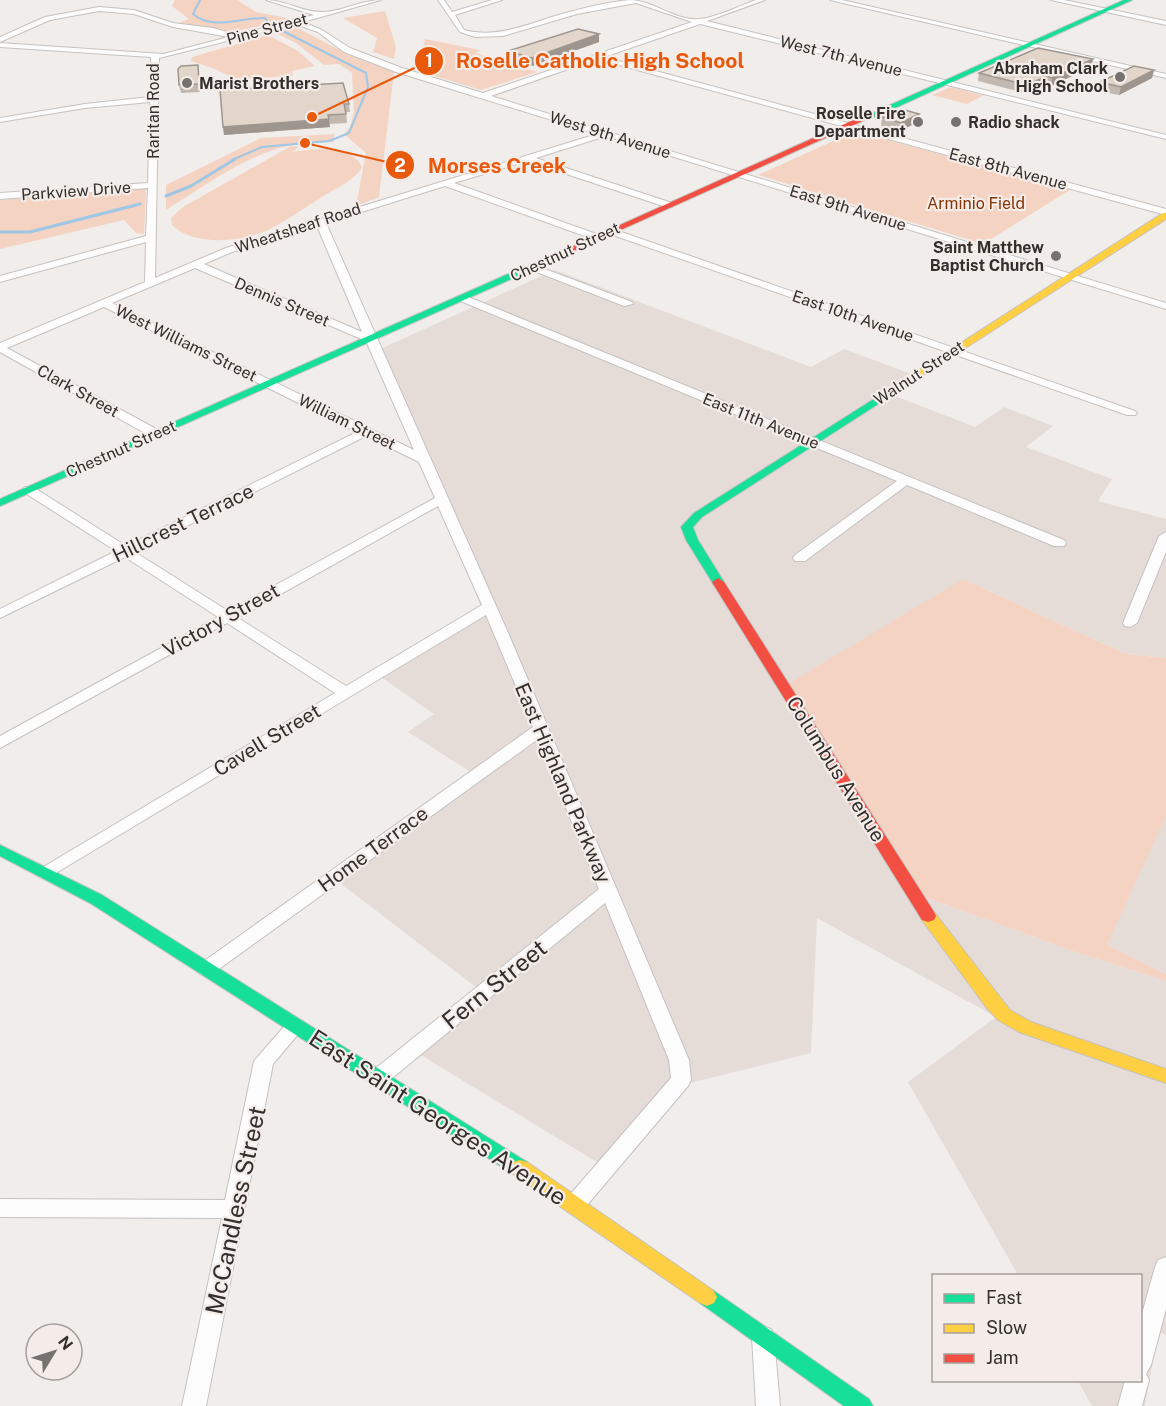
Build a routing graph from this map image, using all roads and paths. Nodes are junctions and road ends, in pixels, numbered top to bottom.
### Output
1 (269, 0) edge
2 (378, 0) edge
3 (441, 0) edge
4 (499, 0) edge
5 (635, 0) edge
6 (762, 0) edge
7 (833, 0) edge
8 (1054, 0) edge
9 (1129, 0) edge
10 (1106, 10) junction
11 (322, 14) junction
12 (453, 14) junction
13 (295, 21) junction
14 (699, 22) junction
15 (1166, 23) edge
16 (237, 37) junction
17 (0, 40) edge
18 (1030, 44) junction
19 (0, 45) edge
20 (155, 56) junction
21 (597, 57) junction
22 (1166, 76) edge
23 (945, 82) junction
24 (483, 96) junction
25 (154, 99) junction
26 (0, 118) edge
27 (850, 125) junction
28 (605, 134) junction
29 (1166, 137) edge
30 (527, 158) junction
31 (737, 174) junction
32 (444, 183) junction
33 (152, 185) junction
34 (0, 196) edge
35 (669, 205) junction
36 (1166, 214) edge
37 (320, 221) junction
38 (610, 231) junction
39 (596, 237) junction
40 (151, 238) junction
41 (195, 264) junction
42 (532, 267) junction
43 (1070, 276) junction
44 (0, 279) edge
45 (150, 284) junction
46 (462, 298) junction
47 (104, 303) junction
48 (628, 304) dead end
49 (1166, 306) edge
50 (370, 339) junction
51 (0, 348) edge
52 (954, 351) junction
53 (268, 384) junction
54 (1131, 413) dead end
55 (366, 432) junction
56 (156, 434) junction
57 (812, 442) junction
58 (426, 461) junction
59 (906, 480) junction
60 (28, 490) junction
61 (442, 499) junction
62 (0, 503) edge
63 (1166, 536) edge
64 (692, 540) joint
65 (1059, 543) dead end
66 (125, 551) junction
67 (800, 558) dead end
68 (489, 607) junction
69 (0, 614) edge
70 (228, 616) junction
71 (1130, 622) dead end
72 (346, 693) junction
73 (541, 729) junction
74 (0, 743) edge
75 (0, 850) edge
76 (46, 873) junction
77 (609, 890) junction
78 (206, 969) junction
79 (296, 1026) junction
80 (1166, 1076) edge
81 (378, 1078) junction
82 (575, 1204) junction
83 (0, 1208) edge
84 (236, 1209) junction
85 (1166, 1266) edge
86 (763, 1337) junction
87 (1142, 1357) edge
88 (1136, 1382) edge
89 (194, 1406) edge
90 (768, 1406) edge
91 (862, 1406) edge
92 (1130, 1406) edge

1 - 11 street
2 - 11 street, Pine Street
3 - 12 street
4 - 12 street
5 - 12 street
5 - 14 street, West 7th Avenue
6 - 14 street
7 - 18 street
8 - 10 street
9 - 10 street, Chestnut Street
10 - 15 street
10 - 18 street, Chestnut Street
11 - 13 street, Pine Street
13 - 16 street, Pine Street
13 - 24 street, West 9th Avenue
14 - 21 street
14 - 23 street, West 7th Avenue
16 - 17 street
16 - 20 street, Pine Street
18 - 22 street
18 - 23 street, Chestnut Street
19 - 20 street, Raritan Road
20 - 25 street, Raritan Road
21 - 24 street
21 - 27 street, East 8th Avenue
23 - 27 street, Chestnut Street
23 - 29 street, West 7th Avenue
24 - 28 street, West 9th Avenue
25 - 26 street
25 - 33 street, Raritan Road
27 - 31 street, Chestnut Street
27 - 36 street, East 8th Avenue
28 - 30 street, Wheatsheaf Road
28 - 31 street, West 9th Avenue
30 - 32 street, Wheatsheaf Road
30 - 35 street
31 - 35 street, Chestnut Street
31 - 43 street, East 9th Avenue
32 - 37 street, Wheatsheaf Road
32 - 39 street
33 - 34 street, Parkview Drive
33 - 40 street, Raritan Road
35 - 38 street, Chestnut Street
36 - 43 street, Walnut Street
37 - 41 street, Wheatsheaf Road
37 - 50 street, East Highland Parkway
38 - 39 street, Chestnut Street
38 - 52 street, East 10th Avenue
39 - 42 street, Chestnut Street
40 - 44 street
40 - 45 street, Raritan Road
41 - 45 street, Wheatsheaf Road
41 - 50 street, Dennis Street
42 - 46 street, Chestnut Street
42 - 48 street
43 - 49 street, East 9th Avenue
43 - 52 street, Walnut Street
45 - 47 street, Wheatsheaf Road
46 - 50 street, Chestnut Street
46 - 57 street, East 11th Avenue
47 - 51 street, Wheatsheaf Road
47 - 53 street, West Williams Street
50 - 53 street, Chestnut Street
50 - 58 street, East Highland Parkway
51 - 56 street, Clark Street
52 - 54 street, East 10th Avenue
52 - 57 street, Walnut Street
53 - 55 street, William Street
53 - 56 street, Chestnut Street
55 - 58 street, William Street
55 - 66 street, Hillcrest Terrace
56 - 60 street, Chestnut Street
57 - 59 street, East 11th Avenue
57 - 64 street, Walnut Street
58 - 61 street, East Highland Parkway
59 - 65 street, East 11th Avenue
59 - 67 street
60 - 62 street, Chestnut Street
60 - 66 street
61 - 68 street, East Highland Parkway
61 - 70 street, Victory Street
63 - 71 street
64 - 80 street, Columbus Avenue
66 - 69 street, Hillcrest Terrace
66 - 70 street
68 - 72 street, Cavell Street
68 - 73 street, East Highland Parkway
70 - 72 street
70 - 74 street, Victory Street
72 - 76 street, Cavell Street
73 - 77 street, East Highland Parkway
73 - 78 street, Home Terrace
75 - 76 street, East Saint Georges Avenue
76 - 78 street, East Saint Georges Avenue
77 - 81 street, Fern Street
77 - 82 street, East Highland Parkway
78 - 79 street, East Saint Georges Avenue
79 - 81 street, East Saint Georges Avenue
79 - 84 street, McCandless Street
81 - 82 street, East Saint Georges Avenue
82 - 86 street, East Saint Georges Avenue
83 - 84 street
84 - 89 street, McCandless Street
85 - 87 street
86 - 90 street
86 - 91 street, East Saint Georges Avenue
88 - 92 street

